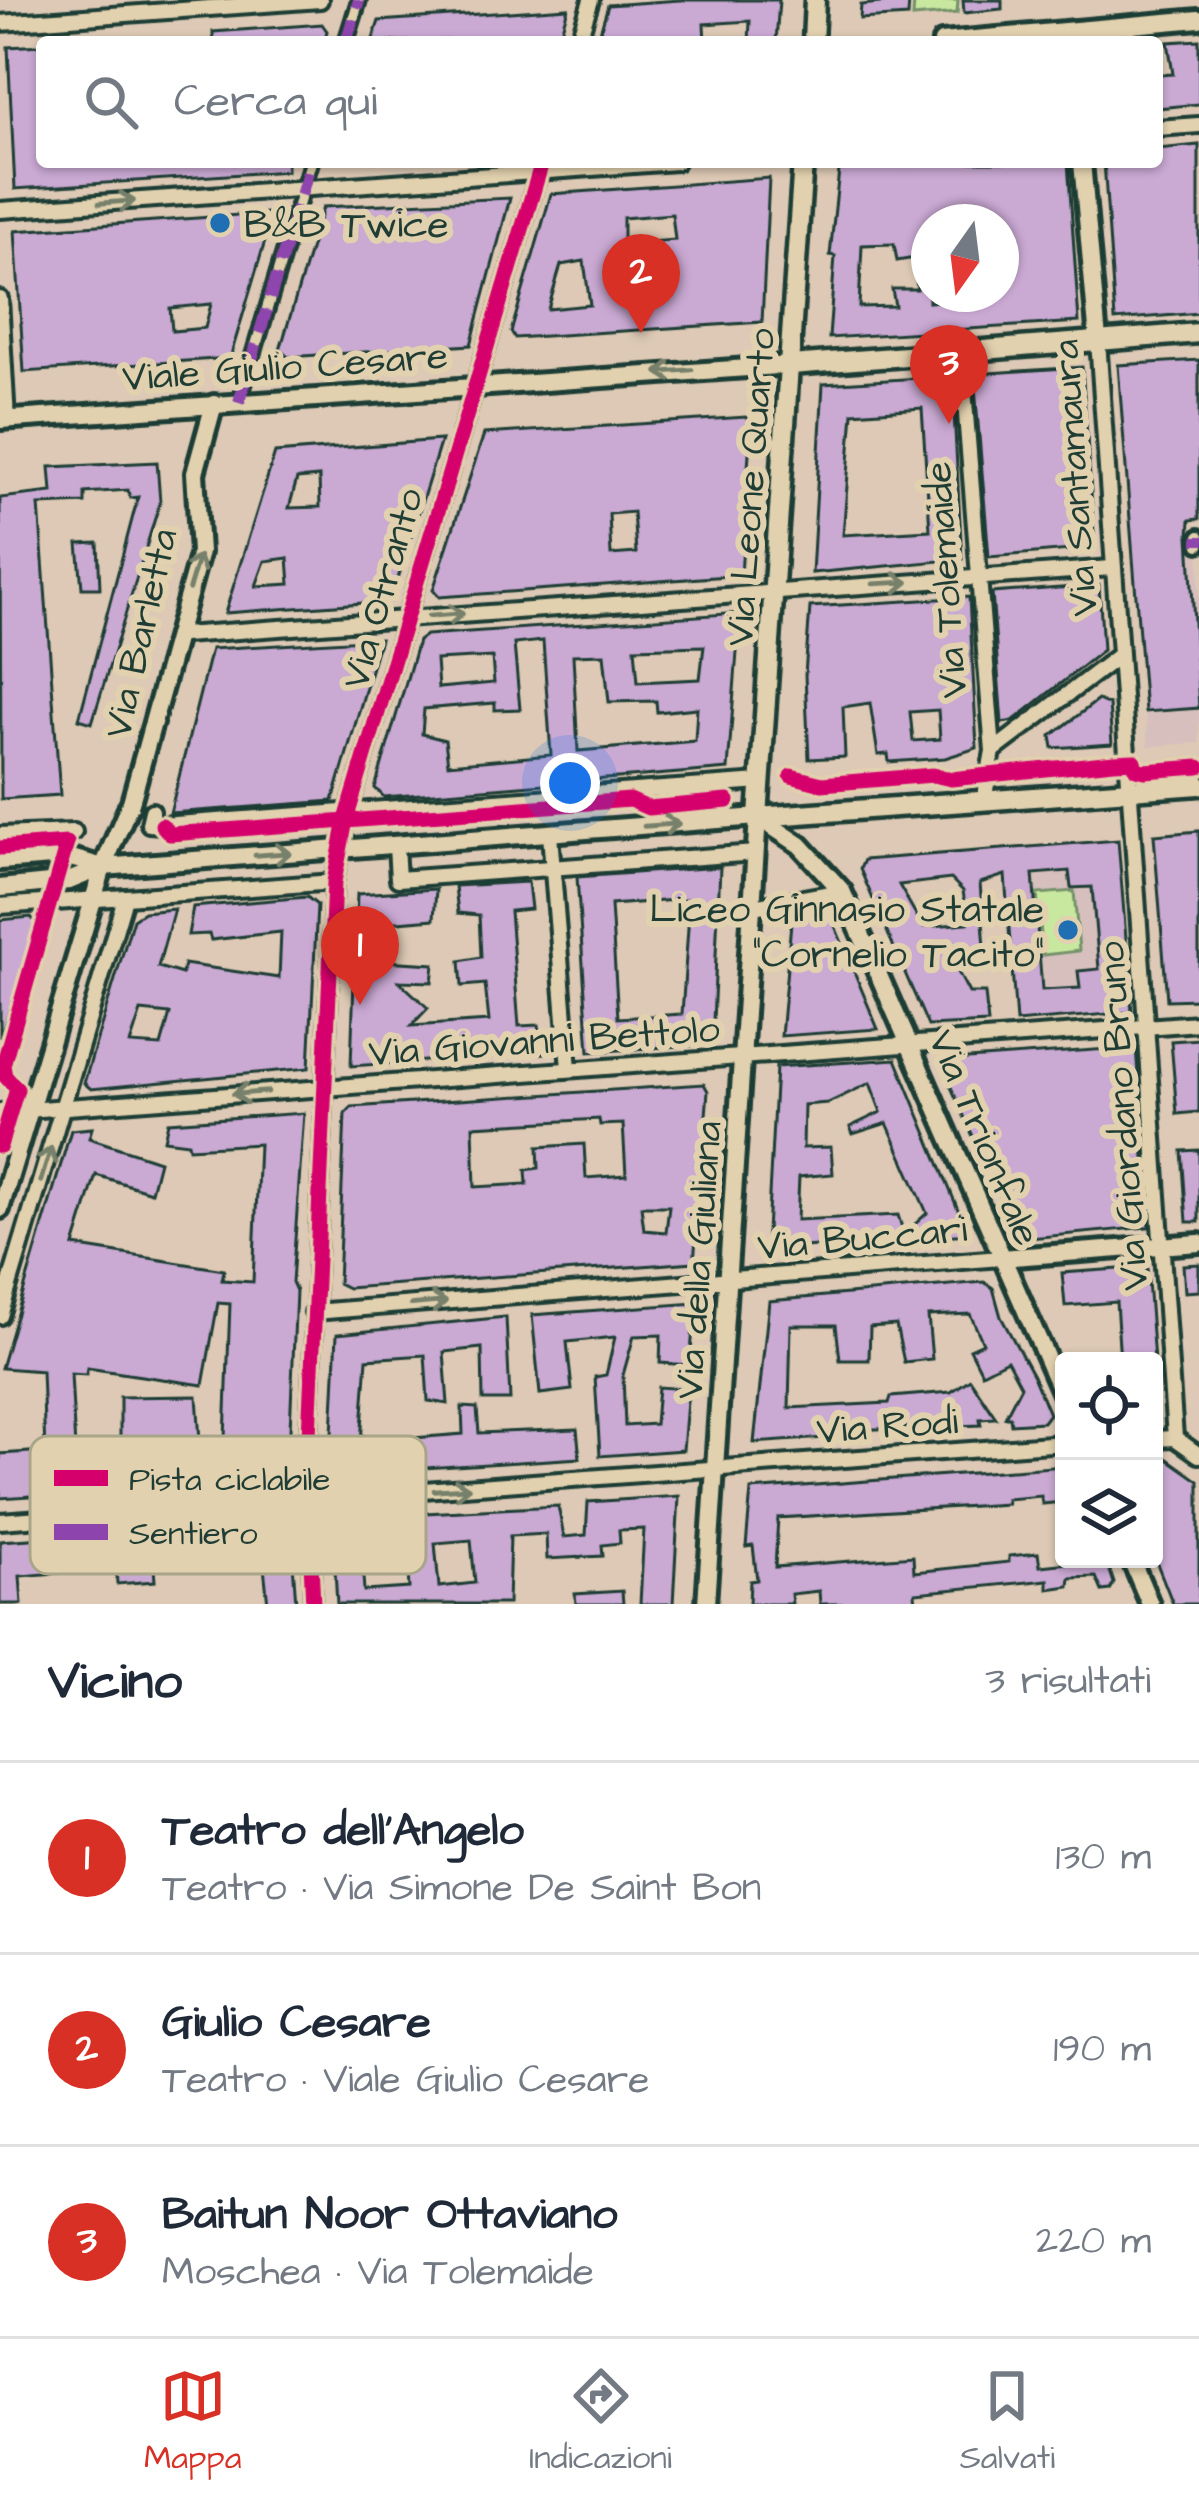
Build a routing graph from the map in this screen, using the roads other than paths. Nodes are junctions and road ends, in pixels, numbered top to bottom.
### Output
1 (320, 0) edge
2 (359, 0) edge
3 (591, 0) edge
4 (815, 0) edge
5 (191, 6) edge
6 (1199, 19) edge
7 (0, 23) edge
8 (348, 36) edge
9 (580, 36) edge
10 (813, 36) edge
11 (1073, 36) edge
12 (1199, 125) edge
13 (1163, 128) edge
14 (309, 168) edge
15 (530, 168) edge
16 (541, 168) edge
17 (803, 168) edge
18 (1083, 168) edge
19 (303, 189) junction
20 (0, 210) edge
21 (0, 299) edge
22 (1199, 333) edge
23 (1098, 340) junction
24 (961, 352) junction
25 (791, 365) junction
26 (476, 384) junction
27 (239, 402) junction
28 (214, 404) junction
29 (3, 420) edge
30 (1199, 536) edge
31 (1199, 545) edge
32 (1112, 568) junction
33 (977, 578) junction
34 (774, 590) junction
35 (408, 618) junction
36 (183, 635) dead end
37 (1118, 656) junction
38 (993, 752) junction
39 (761, 782) junction
40 (1199, 785) edge
41 (1128, 790) junction
42 (984, 801) junction
43 (349, 810) junction
44 (758, 817) junction
45 (150, 818) dead end
46 (74, 832) dead end
47 (550, 834) junction
48 (0, 835) edge
49 (396, 846) junction
50 (340, 850) junction
51 (756, 853) junction
52 (0, 861) edge
53 (103, 867) junction
54 (553, 867) junction
55 (334, 882) junction
56 (0, 888) edge
57 (845, 897) junction
58 (125, 898) junction
59 (93, 900) junction
60 (0, 906) edge
61 (753, 914) junction
62 (1199, 1023) edge
63 (1149, 1026) junction
64 (910, 1045) junction
65 (743, 1058) junction
66 (569, 1069) junction
67 (325, 1088) junction
68 (63, 1107) junction
69 (30, 1110) junction
70 (0, 1112) edge
71 (0, 1209) edge
72 (29, 1219) junction
73 (1199, 1243) edge
74 (1165, 1245) junction
75 (1001, 1258) junction
76 (728, 1280) junction
77 (313, 1312) junction
78 (0, 1316) edge
79 (1055, 1378) edge
80 (309, 1436) edge
81 (1175, 1438) junction
82 (1163, 1439) edge
83 (1055, 1444) edge
84 (1199, 1455) edge
85 (716, 1470) junction
86 (426, 1491) edge
87 (30, 1519) edge
88 (0, 1521) edge
89 (1135, 1568) edge
90 (311, 1574) edge
91 (313, 1604) edge
92 (706, 1604) edge
93 (1149, 1604) edge

1 - 5 street
2 - 8 street
3 - 9 street
4 - 10 main road
5 - 7 street
6 - 11 street
12 - 13 street
14 - 19 street
15 - 19 street
16 - 26 street, Via Otranto
17 - 25 main road, Via Leone Quarto
18 - 23 street, Via Santamaura
20 -> 19 street
19 - 27 street
21 - 29 street
22 - 23 main road
23 - 24 main road
23 - 32 street, Via Santamaura
24 - 25 main road
24 - 33 street, Via Tolemaide
25 -> 26 street, Viale Giulio Cesare
25 - 34 main road, Via Leone Quarto
26 - 27 street, Viale Giulio Cesare
26 - 35 street, Via Otranto
27 - 28 street, Viale Giulio Cesare
28 - 29 street, Viale Giulio Cesare
53 -> 28 street, Via Barletta
30 - 31 street
32 - 33 street, Via Barletta
32 - 37 street, Via Santamaura
34 -> 33 street, Via Barletta
33 - 38 street, Via Tolemaide
35 -> 34 street, Via Barletta
34 - 39 main road, Via Leone Quarto
35 - 36 street, Via Barletta
35 - 43 street, Via Otranto
37 - 38 street
37 - 41 street, Via Santamaura
38 - 42 street, Via Tolemaide
39 - 43 street
39 - 44 main road, Via Leone Quarto
40 - 41 main road
41 - 42 main road
41 - 63 street, Via Giordano Bruno
42 - 44 main road
43 - 45 street
43 - 50 street, Via Otranto
47 -> 44 street
44 - 51 street, Via della Giuliana
44 - 57 street, Via Trionfale
46 - 48 street
47 - 49 street
47 - 54 street
49 - 50 street
49 - 54 street
53 -> 50 street
50 - 55 street, Via Otranto
51 - 54 street
51 - 61 street, Via della Giuliana
52 - 53 street
53 - 56 street
53 - 59 street, Via Barletta
54 - 66 street
55 - 58 street
55 - 67 street, Via Otranto
57 - 61 street
57 - 64 street, Via Trionfale
58 - 59 street
58 - 68 street
59 - 60 street
59 - 69 street, Via Barletta
61 - 65 street, Via della Giuliana
62 - 63 street, Via Giovanni Bettolo
63 - 64 street, Via Giovanni Bettolo
63 - 74 street, Via Giordano Bruno
64 - 65 street, Via Giovanni Bettolo
64 - 75 street, Via Trionfale
65 - 66 street, Via Giovanni Bettolo
65 - 76 street, Via della Giuliana
66 - 67 street, Via Giovanni Bettolo
67 -> 68 street, Via Giovanni Bettolo
67 - 77 street, Via Otranto
68 - 69 street, Via Giovanni Bettolo
72 -> 68 street
69 - 70 street, Via Giovanni Bettolo
69 - 71 street, Via Barletta
71 - 72 street
72 - 78 street
73 - 74 street
74 - 75 street
74 - 81 street, Via Giordano Bruno
75 - 76 street, Via Buccari
75 - 79 street, Via Trionfale
77 -> 76 street, Via Buccari
76 - 85 street, Via della Giuliana
77 - 80 street, Via Otranto
81 - 82 street
81 - 84 street
83 - 85 street, Via Rodi
86 -> 85 street, Via Rodi
85 - 92 street, Via della Giuliana
87 - 88 street, Via Rodi
89 - 93 street
90 - 91 street, Via Otranto

